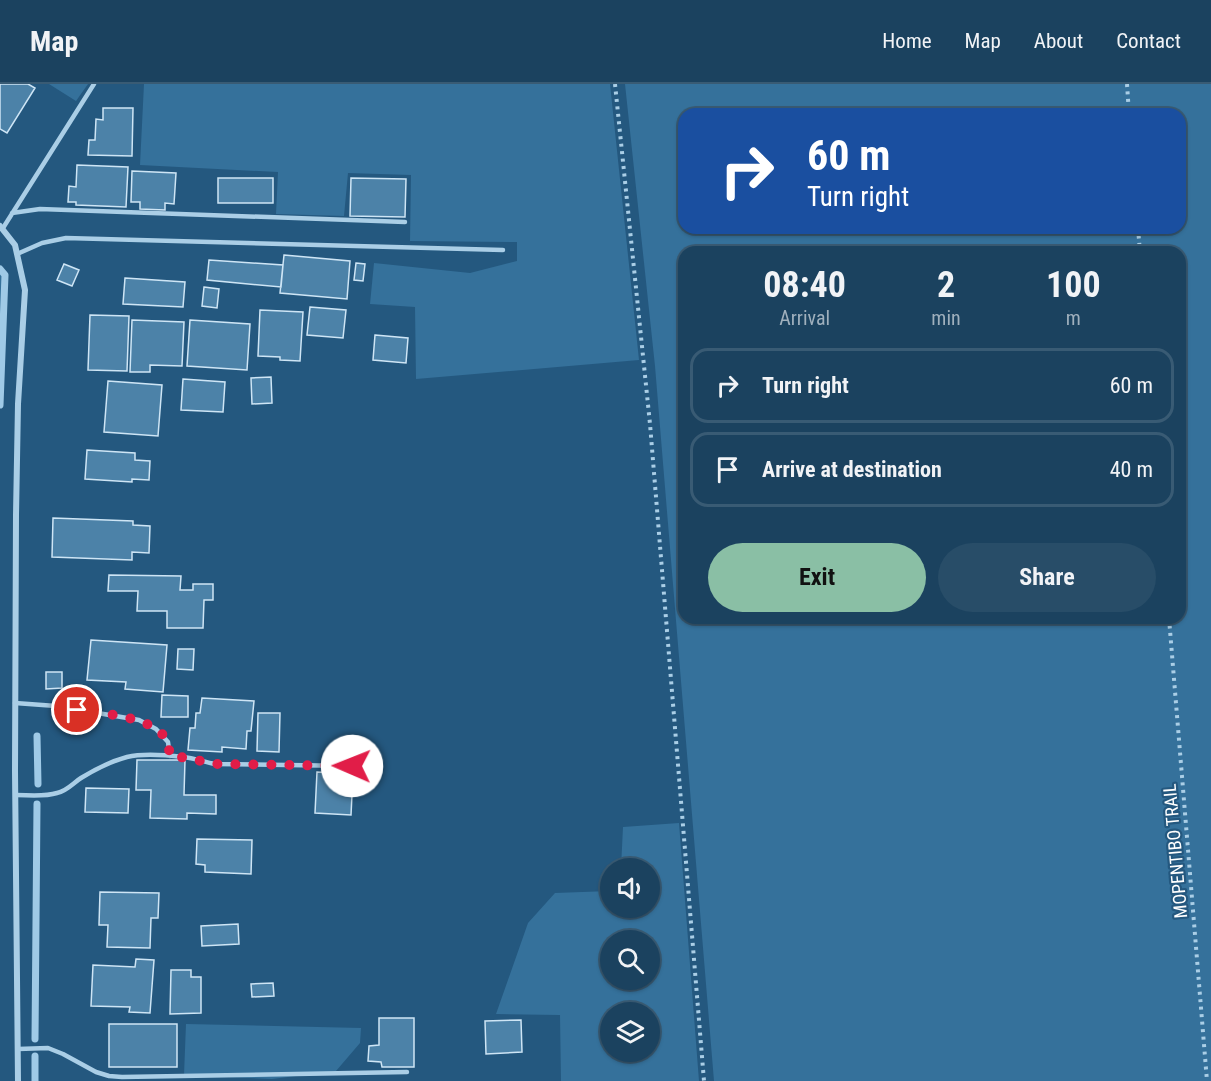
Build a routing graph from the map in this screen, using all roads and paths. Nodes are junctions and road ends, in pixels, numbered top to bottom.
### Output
1 (94, 84) edge
2 (615, 84) edge
3 (1127, 84) edge
4 (1129, 108) edge
5 (12, 213) junction
6 (405, 222) dead end
7 (1, 227) edge
8 (503, 250) dead end
9 (17, 254) junction
10 (1169, 624) edge
11 (15, 703) junction
12 (170, 756) junction
13 (352, 766) dead end
14 (16, 795) junction
15 (18, 1049) junction
16 (407, 1072) dead end
17 (18, 1081) edge
18 (704, 1081) edge
19 (1207, 1081) edge

1 - 5 lane
2 - 18 path
3 - 4 path
5 - 6 lane
5 - 7 lane
7 - 9 street
8 - 9 lane
9 - 11 street
10 - 19 path, MOPENTIBO TRAIL
11 - 12 lane
11 - 14 street
12 - 13 lane
12 - 14 lane
14 - 15 street
15 - 16 lane
15 - 17 street

